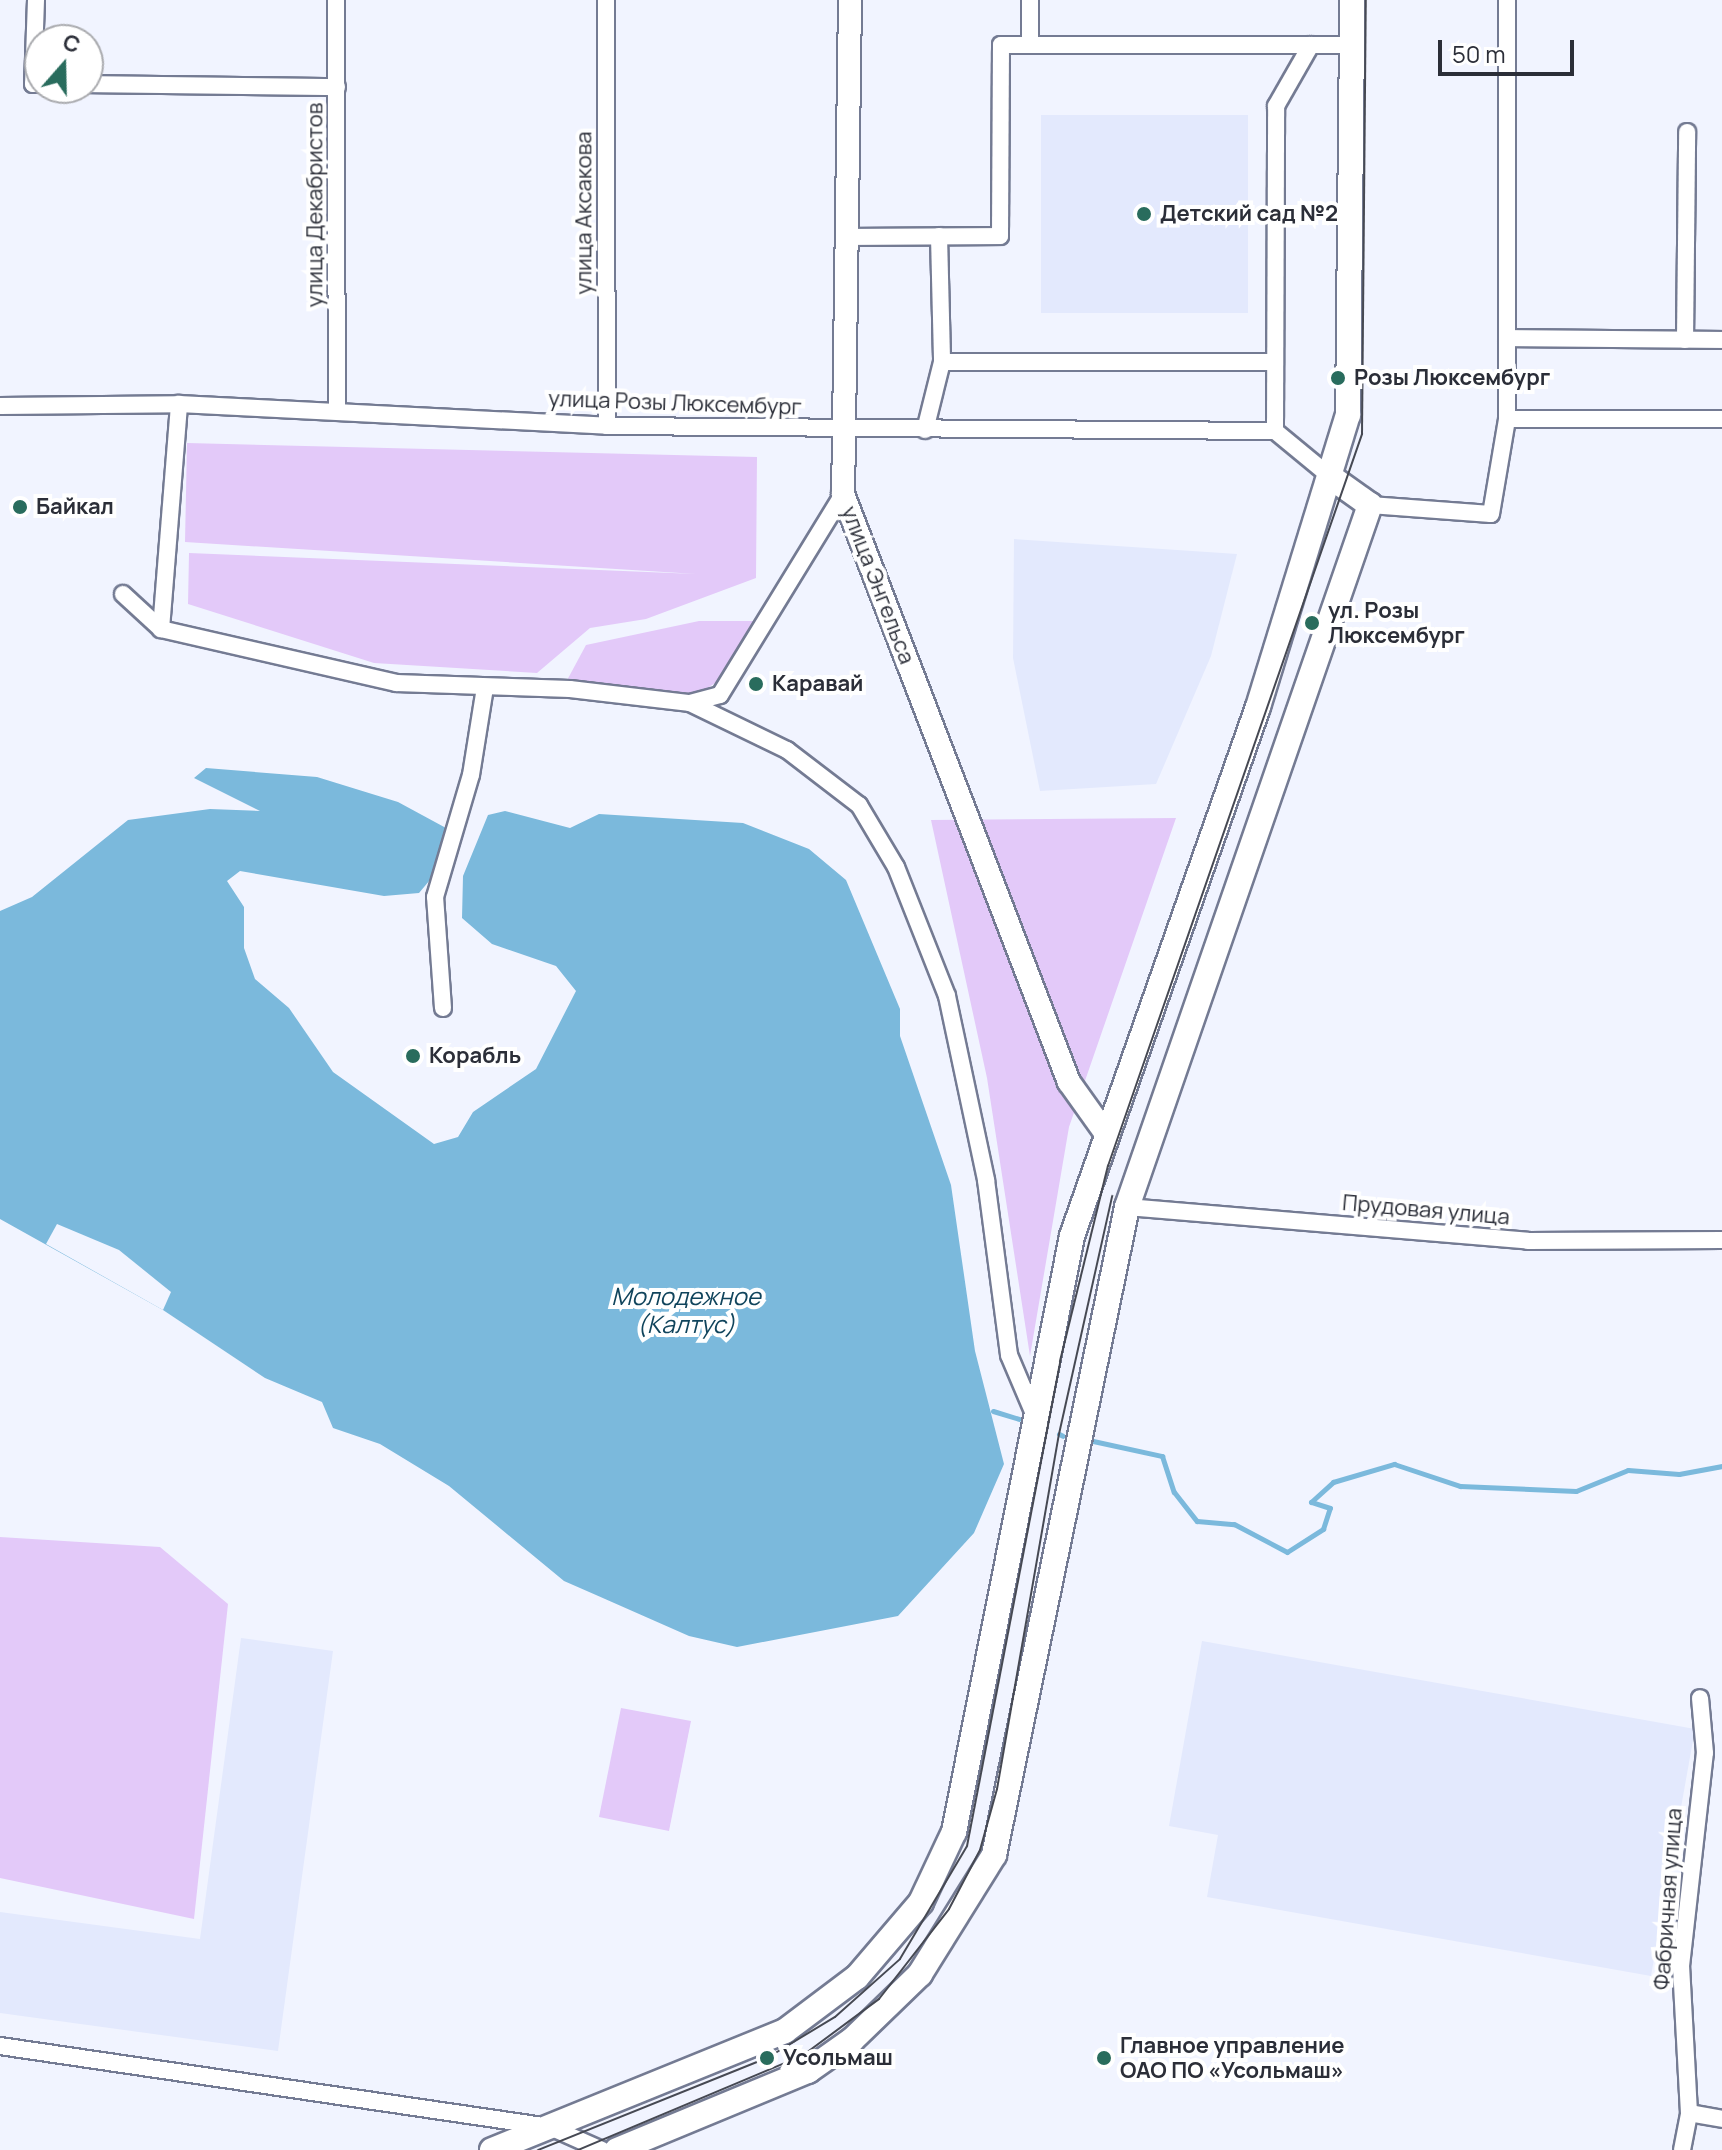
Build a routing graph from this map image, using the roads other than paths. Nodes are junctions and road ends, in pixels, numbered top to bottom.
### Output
1 (36, 0) edge
2 (336, 0) edge
3 (606, 0) edge
4 (850, 0) edge
5 (1030, 0) edge
6 (1352, 0) edge
7 (1507, 0) edge
8 (35, 24) edge
9 (1030, 45) junction
10 (1311, 45) junction
11 (1351, 45) junction
12 (104, 84) edge
13 (337, 87) junction
14 (1687, 132) dead end
15 (939, 236) junction
16 (850, 237) junction
17 (1507, 338) junction
18 (1685, 340) junction
19 (1722, 340) edge
20 (942, 362) junction
21 (1275, 362) junction
22 (179, 404) junction
23 (0, 406) edge
24 (337, 409) junction
25 (1507, 419) junction
26 (1722, 419) edge
27 (607, 426) junction
28 (847, 429) junction
29 (925, 430) junction
30 (1275, 431) junction
31 (1332, 478) junction
32 (843, 494) junction
33 (1370, 505) junction
34 (123, 594) dead end
35 (161, 629) junction
36 (485, 688) junction
37 (690, 703) junction
38 (443, 1008) dead end
39 (1104, 1131) junction
40 (1127, 1207) junction
41 (1722, 1240) edge
42 (1034, 1414) junction
43 (1700, 1698) dead end
44 (0, 2046) edge
45 (1689, 2113) junction
46 (1722, 2119) edge
47 (550, 2127) junction
48 (492, 2150) edge
49 (602, 2150) edge
50 (617, 2150) edge
51 (1682, 2150) edge

1 - 8 street
2 - 13 street, улица Декабристов
3 - 27 street, улица Аксакова
4 - 16 street, улица Энгельса
5 - 9 street
6 - 11 main road
7 - 17 street
9 - 10 street
9 - 15 street
10 - 11 street
10 - 21 street
11 - 31 main road
12 - 13 street
13 - 24 street, улица Декабристов
14 - 18 street
15 - 16 street
15 - 20 street
16 - 28 street, улица Энгельса
17 - 18 street
17 - 25 street
18 - 19 street
20 - 21 street
20 - 29 street
21 - 30 street
22 - 23 street, улица Розы Люксембург
22 - 24 street, улица Розы Люксембург
22 - 35 street
24 - 27 street, улица Розы Люксембург
25 - 26 street
25 - 33 street
27 - 28 street, улица Розы Люксембург
28 - 29 street, улица Розы Люксембург
28 - 32 street, улица Энгельса
29 - 30 street, улица Розы Люксембург
30 - 31 street
31 - 33 main road
31 - 39 main road
32 - 37 street
32 - 39 street, улица Энгельса
33 - 40 main road
34 - 35 street
35 - 36 street
36 - 37 street
36 - 38 street
37 - 42 street
39 - 42 main road
40 - 41 street, Прудовая улица
40 - 50 main road
42 - 47 main road
43 - 45 street, Фабричная улица
44 - 47 street
45 - 46 street
45 - 51 street, Фабричная улица
47 - 48 main road
47 - 49 street

